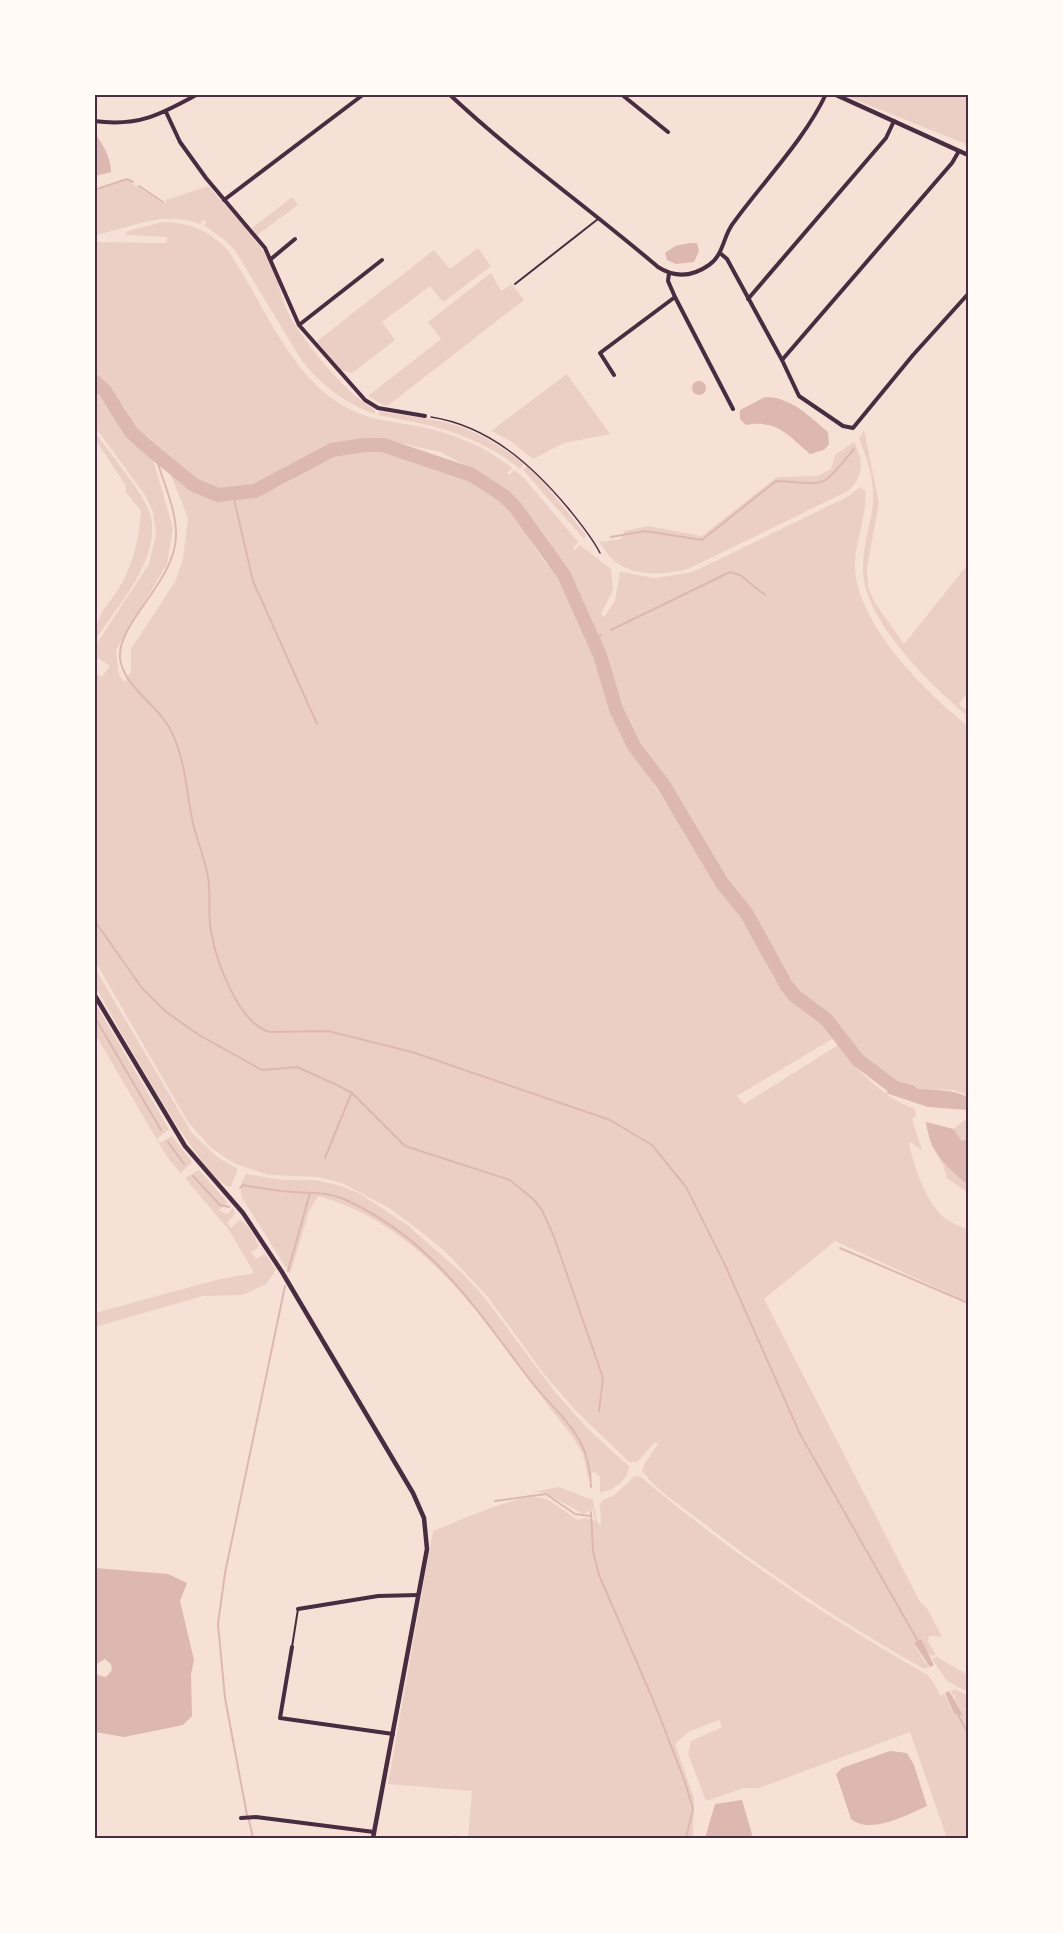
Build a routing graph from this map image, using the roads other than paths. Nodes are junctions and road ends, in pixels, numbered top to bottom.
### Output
1 (198, 94) edge
2 (364, 94) edge
3 (449, 94) edge
4 (621, 94) edge
5 (826, 94) edge
6 (834, 94) edge
7 (166, 112) junction
8 (94, 121) edge
9 (894, 121) junction
10 (668, 132) dead end
11 (959, 151) junction
12 (969, 155) edge
13 (224, 201) junction
14 (600, 217) junction
15 (296, 239) dead end
16 (720, 253) junction
17 (271, 258) junction
18 (382, 260) dead end
19 (669, 273) junction
20 (515, 284) dead end
21 (969, 294) edge
22 (675, 297) junction
23 (748, 300) junction
24 (299, 325) junction
25 (782, 360) junction
26 (614, 375) dead end
27 (734, 409) dead end
28 (425, 416) road end
29 (94, 994) edge
30 (418, 1595) junction
31 (298, 1609) joint
32 (292, 1647) joint
33 (393, 1734) junction
34 (241, 1818) dead end
35 (374, 1832) junction
36 (373, 1839) edge

1 - 7 street
2 - 13 street
3 - 14 street
4 - 10 street
5 - 16 street
6 - 9 street
7 - 8 street
7 - 13 street
9 - 11 street
9 - 23 street
11 - 12 street
11 - 25 street
13 - 17 street
14 - 19 street
14 - 20 lane
15 - 17 street
16 - 19 street
16 - 23 street
17 - 24 street
18 - 24 street
19 - 22 street
21 - 25 street
22 - 26 street
22 - 27 street
23 - 25 street
24 - 28 street
29 - 30 street
30 - 31 street
30 - 33 street
31 - 32 lane
32 - 33 street
33 - 35 street
34 - 35 street
35 - 36 street

